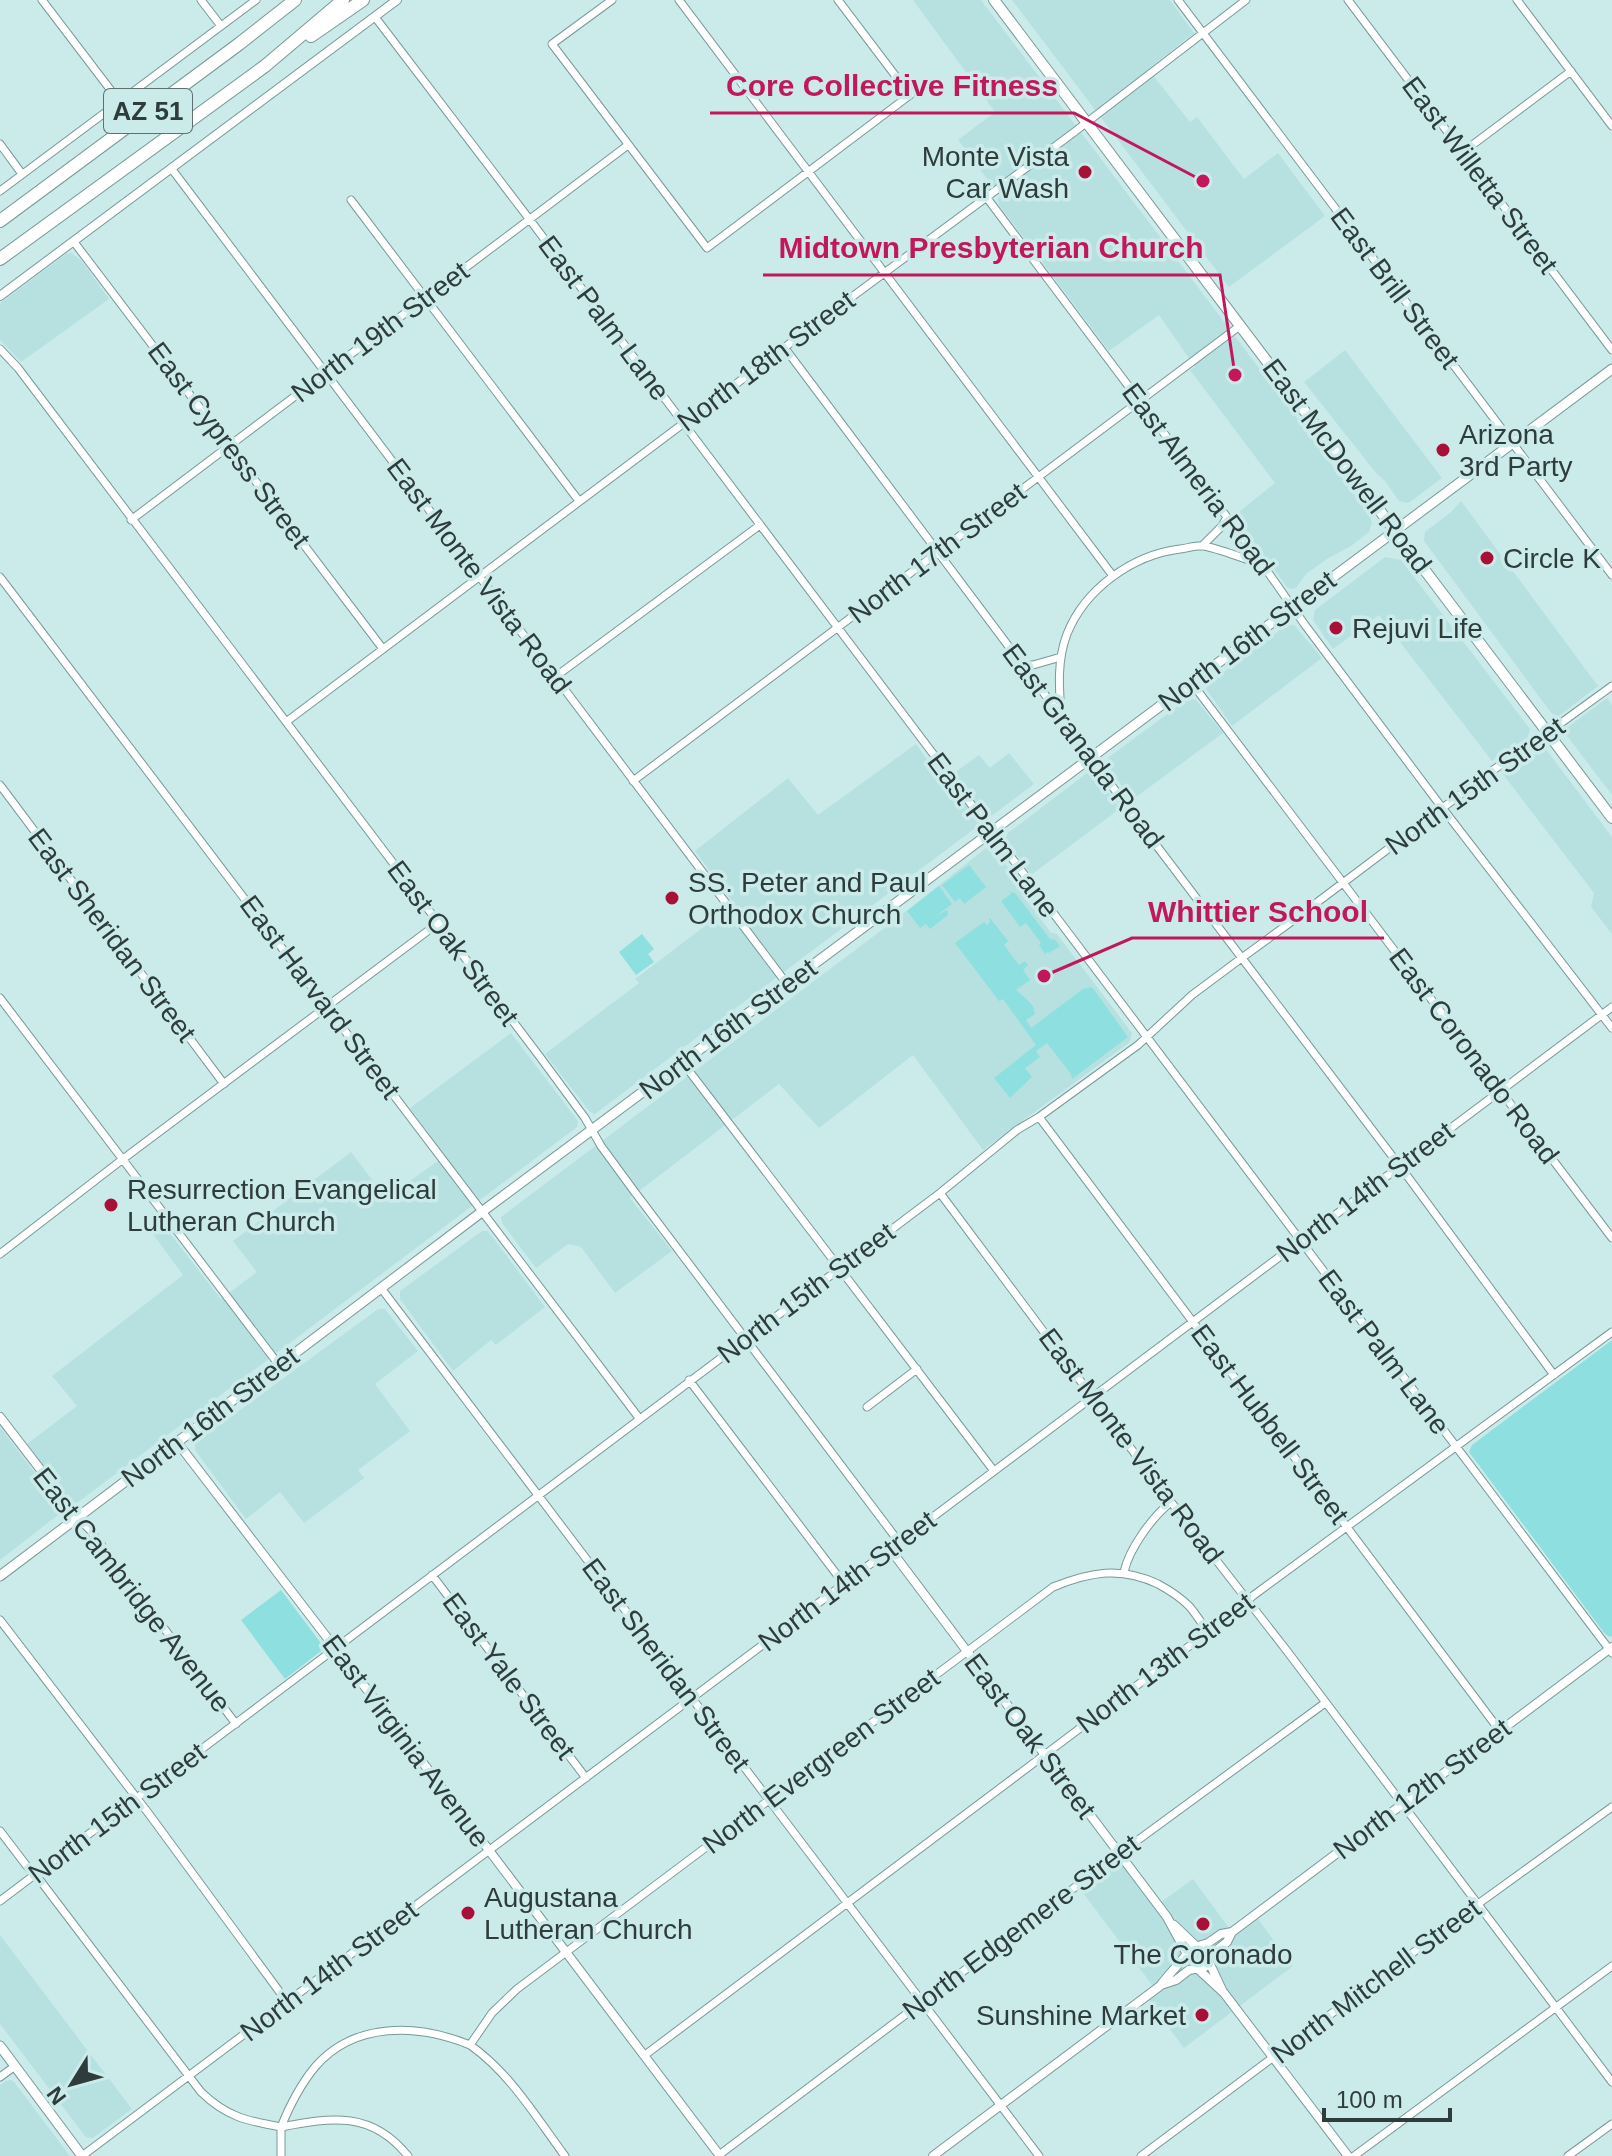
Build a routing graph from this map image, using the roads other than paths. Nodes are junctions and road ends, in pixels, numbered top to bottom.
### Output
1 (42, 0) edge
2 (201, 0) edge
3 (256, 0) edge
4 (295, 0) edge
5 (343, 0) edge
6 (363, 0) edge
7 (397, 0) edge
8 (612, 0) edge
9 (679, 0) edge
10 (838, 0) edge
11 (994, 0) edge
12 (1178, 0) edge
13 (1246, 0) edge
14 (1348, 0) edge
15 (1517, 0) edge
16 (375, 17) junction
17 (221, 26) junction
18 (1203, 33) junction
19 (265, 66) junction
20 (1571, 71) junction
21 (119, 101) junction
22 (1087, 122) junction
23 (1612, 126) edge
24 (0, 144) edge
25 (628, 145) junction
26 (1463, 152) junction
27 (171, 168) junction
28 (808, 170) junction
29 (22, 174) junction
30 (0, 191) edge
31 (987, 198) junction
32 (351, 200) dead end
33 (530, 220) junction
34 (0, 221) edge
35 (74, 242) junction
36 (0, 259) edge
37 (885, 273) junction
38 (0, 296) edge
39 (426, 298) junction
40 (1241, 325) junction
41 (784, 347) junction
42 (0, 349) edge
43 (1612, 350) edge
44 (1612, 369) edge
45 (326, 373) junction
46 (1140, 401) junction
47 (683, 423) junction
48 (1512, 444) junction
49 (229, 445) junction
50 (1038, 477) junction
51 (579, 501) junction
52 (1227, 517) junction
53 (131, 520) junction
54 (760, 525) junction
55 (1395, 531) junction
56 (1202, 546) junction
57 (938, 552) junction
58 (1263, 565) junction
59 (1612, 575) edge
60 (480, 576) junction
61 (1113, 576) junction
62 (0, 577) edge
63 (1292, 607) junction
64 (837, 628) junction
65 (383, 649) junction
66 (1061, 657) junction
67 (1023, 665) junction
68 (555, 677) junction
69 (1191, 682) junction
70 (1612, 686) edge
71 (1061, 716) junction
72 (286, 722) junction
73 (1547, 733) junction
74 (1091, 757) junction
75 (633, 781) junction
76 (0, 785) edge
77 (1443, 808) junction
78 (1612, 818) edge
79 (991, 832) junction
80 (1343, 883) junction
81 (437, 924) junction
82 (1243, 957) junction
83 (787, 984) junction
84 (0, 998) edge
85 (327, 1007) junction
86 (1612, 1007) edge
87 (4, 1011) edge
88 (1602, 1014) junction
89 (1612, 1028) edge
90 (1147, 1038) junction
91 (683, 1063) junction
92 (224, 1084) junction
93 (1500, 1091) junction
94 (1039, 1117) junction
95 (592, 1130) junction
96 (123, 1159) junction
97 (1400, 1166) junction
98 (940, 1193) junction
99 (483, 1211) junction
100 (1612, 1238) edge
101 (1300, 1241) junction
102 (0, 1254) edge
103 (839, 1268) junction
104 (381, 1288) junction
105 (1193, 1322) junction
106 (1612, 1332) edge
107 (745, 1338) junction
108 (279, 1365) junction
109 (917, 1369) junction
110 (1554, 1375) junction
111 (689, 1380) junction
112 (1093, 1396) junction
113 (867, 1407) dead end
114 (0, 1417) edge
115 (639, 1418) junction
116 (177, 1442) junction
117 (1456, 1447) junction
118 (994, 1471) junction
119 (538, 1495) junction
120 (1171, 1502) junction
121 (77, 1517) junction
122 (1347, 1527) junction
123 (899, 1542) junction
124 (890, 1549) junction
125 (1124, 1572) junction
126 (432, 1575) junction
127 (0, 1576) edge
128 (844, 1584) junction
129 (1248, 1600) junction
130 (0, 1620) edge
131 (1208, 1632) junction
132 (335, 1648) junction
133 (1611, 1650) edge
134 (967, 1652) junction
135 (691, 1699) junction
136 (1325, 1703) junction
137 (236, 1724) junction
138 (1500, 1731) junction
139 (1045, 1755) junction
140 (586, 1778) junction
141 (136, 1799) junction
142 (769, 1800) junction
143 (1402, 1804) junction
144 (1612, 1807) edge
145 (0, 1831) edge
146 (489, 1850) junction
147 (1119, 1854) junction
148 (36, 1875) junction
149 (0, 1901) edge
150 (847, 1904) junction
151 (1478, 1904) junction
152 (1170, 1922) junction
153 (1232, 1932) junction
154 (1198, 1946) junction
155 (567, 1952) junction
156 (1187, 1955) junction
157 (1209, 1960) junction
158 (1612, 1966) edge
159 (1196, 1968) junction
160 (1160, 1986) junction
161 (1224, 1993) junction
162 (287, 2002) junction
163 (922, 2002) junction
164 (1556, 2007) junction
165 (470, 2045) junction
166 (0, 2046) edge
167 (645, 2055) junction
168 (1273, 2057) junction
169 (15, 2066) junction
170 (0, 2077) edge
171 (188, 2077) junction
172 (1612, 2082) edge
173 (1001, 2105) junction
174 (1612, 2124) edge
175 (281, 2127) junction
176 (720, 2155) edge
177 (82, 2156) edge
178 (281, 2156) edge
179 (408, 2156) edge
180 (565, 2156) edge
181 (933, 2156) edge
182 (1039, 2156) edge
183 (1141, 2156) edge
184 (1351, 2156) edge
185 (1568, 2156) edge

1 - 21 street
2 - 17 street
3 - 17 street
4 - 34 highway, AZ 51
5 - 19 highway, AZ 51
6 - 19 highway
7 - 16 street
8 - 25 street
9 - 28 street
10 - 28 street
11 - 22 main road, East McDowell Road
12 - 18 street, East Brill Street
13 - 18 street, North 18th Street
14 - 26 street, East Willetta Street
15 - 20 street
16 - 27 street
16 - 33 street, East Palm Lane
17 - 21 street
18 - 22 street, North 18th Street
18 - 48 street, East Brill Street
19 - 36 highway, AZ 51
20 - 23 street
20 - 26 street
21 - 29 street
22 - 31 street, North 18th Street
22 - 40 main road, East McDowell Road
24 - 29 street
25 - 28 street
25 - 33 street, North 19th Street
26 - 43 street, East Willetta Street
27 - 35 street
27 - 45 street, East Monte Vista Road
28 - 37 street
29 - 30 street
31 - 37 street, North 18th Street
31 - 46 street, East Almeria Road
32 - 39 street
33 - 39 street, North 19th Street
33 - 47 street, East Palm Lane
35 - 38 street
35 - 49 street, East Cypress Street
37 - 41 street, North 18th Street
37 - 50 street
39 - 45 street, North 19th Street
39 - 51 street
40 - 46 street, North 17th Street
40 - 55 main road, East McDowell Road
41 - 47 street, North 18th Street
41 - 57 street, East Granada Road
42 - 53 street, East Oak Street
44 - 48 main road, North 16th Street
45 - 49 street, North 19th Street
45 - 60 street, East Monte Vista Road
46 - 50 street, North 17th Street
46 - 52 street, East Almeria Road
47 - 51 street, North 18th Street
47 - 54 street, East Palm Lane
48 - 55 main road, North 16th Street
48 - 59 street, East Brill Street
49 - 53 street, North 19th Street
49 - 65 street, East Cypress Street
50 - 57 street, North 17th Street
50 - 61 street
51 - 60 street, North 18th Street
52 - 56 street
52 - 58 street, East Almeria Road
53 - 72 street, East Oak Street
54 - 64 street, East Palm Lane
54 - 68 street
55 - 63 main road, North 16th Street
55 - 73 main road, East McDowell Road
56 - 58 street
56 - 61 street
57 - 64 street, North 17th Street
57 - 67 street, East Granada Road
58 - 63 street, East Almeria Road
60 - 65 street, North 18th Street
60 - 68 street, East Monte Vista Road
61 - 66 street
62 - 85 street, East Harvard Street
63 - 69 main road, North 16th Street
63 - 77 street, East Almeria Road
64 - 75 street, North 17th Street
64 - 79 street, East Palm Lane
65 - 72 street, North 18th Street
66 - 67 street
66 - 71 street
67 - 71 street, East Granada Road
68 - 75 street, East Monte Vista Road
69 - 74 main road, North 16th Street
69 - 80 street, East Coronado Road
70 - 73 street, North 15th Street
71 - 74 street, East Granada Road
72 - 81 street, East Oak Street
73 - 77 street, North 15th Street
73 - 78 main road, East McDowell Road
74 - 79 main road, North 16th Street
74 - 82 street, East Granada Road
75 - 83 street, East Monte Vista Road
76 - 92 street, East Sheridan Street
77 - 80 street, North 15th Street
77 - 88 street, East Almeria Road
79 - 83 main road, North 16th Street
79 - 90 street, East Palm Lane
80 - 82 street, North 15th Street
80 - 93 street, East Coronado Road
81 - 85 street
81 - 95 street, East Oak Street
82 - 90 street, North 15th Street
82 - 97 street, East Granada Road
83 - 91 main road, North 16th Street
84 - 87 street
85 - 92 street
85 - 99 street, East Harvard Street
86 - 88 street, North 14th Street
87 - 96 street
88 - 89 street, East Almeria Road
88 - 93 street, North 14th Street
90 - 94 street, North 15th Street
90 - 101 street, East Palm Lane
91 - 95 main road, North 16th Street
91 - 103 street
92 - 96 street
93 - 97 street, North 14th Street
93 - 100 street, East Coronado Road
94 - 98 street, North 15th Street
94 - 105 street, East Hubbell Street
95 - 99 main road, North 16th Street
95 - 107 street, East Oak Street
96 - 102 street
96 - 108 street
97 - 101 street, North 14th Street
97 - 110 street, East Granada Road
98 - 103 street, North 15th Street
98 - 112 street, East Monte Vista Road
99 - 104 main road, North 16th Street
99 - 115 street, East Harvard Street
101 - 105 street, North 14th Street
101 - 117 street, East Palm Lane
103 - 107 street, North 15th Street
103 - 109 street
104 - 108 main road, North 16th Street
104 - 119 street, East Sheridan Street
105 - 112 street, North 14th Street
105 - 122 street, East Hubbell Street
106 - 110 street, North 13th Street
107 - 111 street, North 15th Street
107 - 123 street, East Oak Street
108 - 116 main road, North 16th Street
109 - 113 street
109 - 118 street
110 - 117 street, North 13th Street
111 - 115 street, North 15th Street
111 - 128 street
112 - 118 street, North 14th Street
112 - 120 street, East Monte Vista Road
114 - 121 street, East Cambridge Avenue
115 - 119 street, North 15th Street
116 - 121 main road, North 16th Street
116 - 132 street, East Virginia Avenue
117 - 122 street, North 13th Street
117 - 133 street, East Palm Lane
118 - 123 street, North 14th Street
119 - 126 street, North 15th Street
119 - 135 street, East Sheridan Street
120 - 125 street
120 - 129 street, East Monte Vista Road
121 - 127 main road, North 16th Street
121 - 137 street, East Cambridge Avenue
122 - 129 street, North 13th Street
122 - 138 street, East Hubbell Street
123 - 124 street, North 14th Street
124 - 128 street, North 14th Street
124 - 134 street, East Oak Street
125 - 131 street
125 - 134 street, North Evergreen Street
126 - 132 street, North 15th Street
126 - 140 street, East Yale Street
128 - 135 street, North 14th Street
129 - 131 street, North 13th Street
129 - 136 street, East Monte Vista Road
130 - 141 street
131 - 139 street, North 13th Street
132 - 137 street, North 15th Street
132 - 146 street, East Virginia Avenue
133 - 138 street, North 12th Street
134 - 139 street, East Oak Street
134 - 142 street, North Evergreen Street
135 - 140 street, North 14th Street
135 - 142 street, East Sheridan Street
136 - 143 street, East Monte Vista Road
136 - 147 street, North Edgemere Street
137 - 141 street, North 15th Street
138 - 143 street, North 12th Street
139 - 147 street, East Oak Street
139 - 150 street, North 13th Street
140 - 146 street, North 14th Street
141 - 148 street, North 15th Street
141 - 162 street
142 - 150 street, East Sheridan Street
142 - 155 street, North Evergreen Street
143 - 151 street, East Monte Vista Road
143 - 153 street, North 12th Street
144 - 151 street, North Mitchell Street
145 - 148 street
146 - 155 street, East Virginia Avenue
146 - 162 street, North 14th Street
147 - 152 street, East Oak Street
147 - 163 street, North Edgemere Street
148 - 149 street, North 15th Street
148 - 171 street
150 - 163 street, East Sheridan Street
150 - 167 street, North 13th Street
151 - 164 street, East Monte Vista Road
151 - 168 street, North Mitchell Street
152 - 154 street, East Oak Street
152 - 156 street, East Oak Street
153 - 154 street, North 12th Street
153 - 157 street, North 12th Street
154 - 156 street, North 12th Street
154 - 157 street
155 - 165 street, North Evergreen Street
155 - 167 street, East Virginia Avenue
156 - 159 street
156 - 160 street, North 12th Street
157 - 159 street, North 12th Street
157 - 161 street
158 - 164 street
159 - 160 street, North 12th Street
159 - 161 street
160 - 173 street, North 12th Street
161 - 168 street
162 - 171 street, North 14th Street
163 - 173 street, East Sheridan Street
163 - 176 street, North Edgemere Street
164 - 172 street, East Monte Vista Road
164 - 184 street
165 - 175 street
165 - 180 street
166 - 169 main road
167 - 176 street, East Virginia Avenue
168 - 183 street, North Mitchell Street
168 - 184 street
169 - 170 street
169 - 177 main road
171 - 175 street
171 - 177 street, North 14th Street
173 - 181 street, North 12th Street
173 - 182 street, East Sheridan Street
174 - 185 street
175 - 178 street
175 - 179 street

